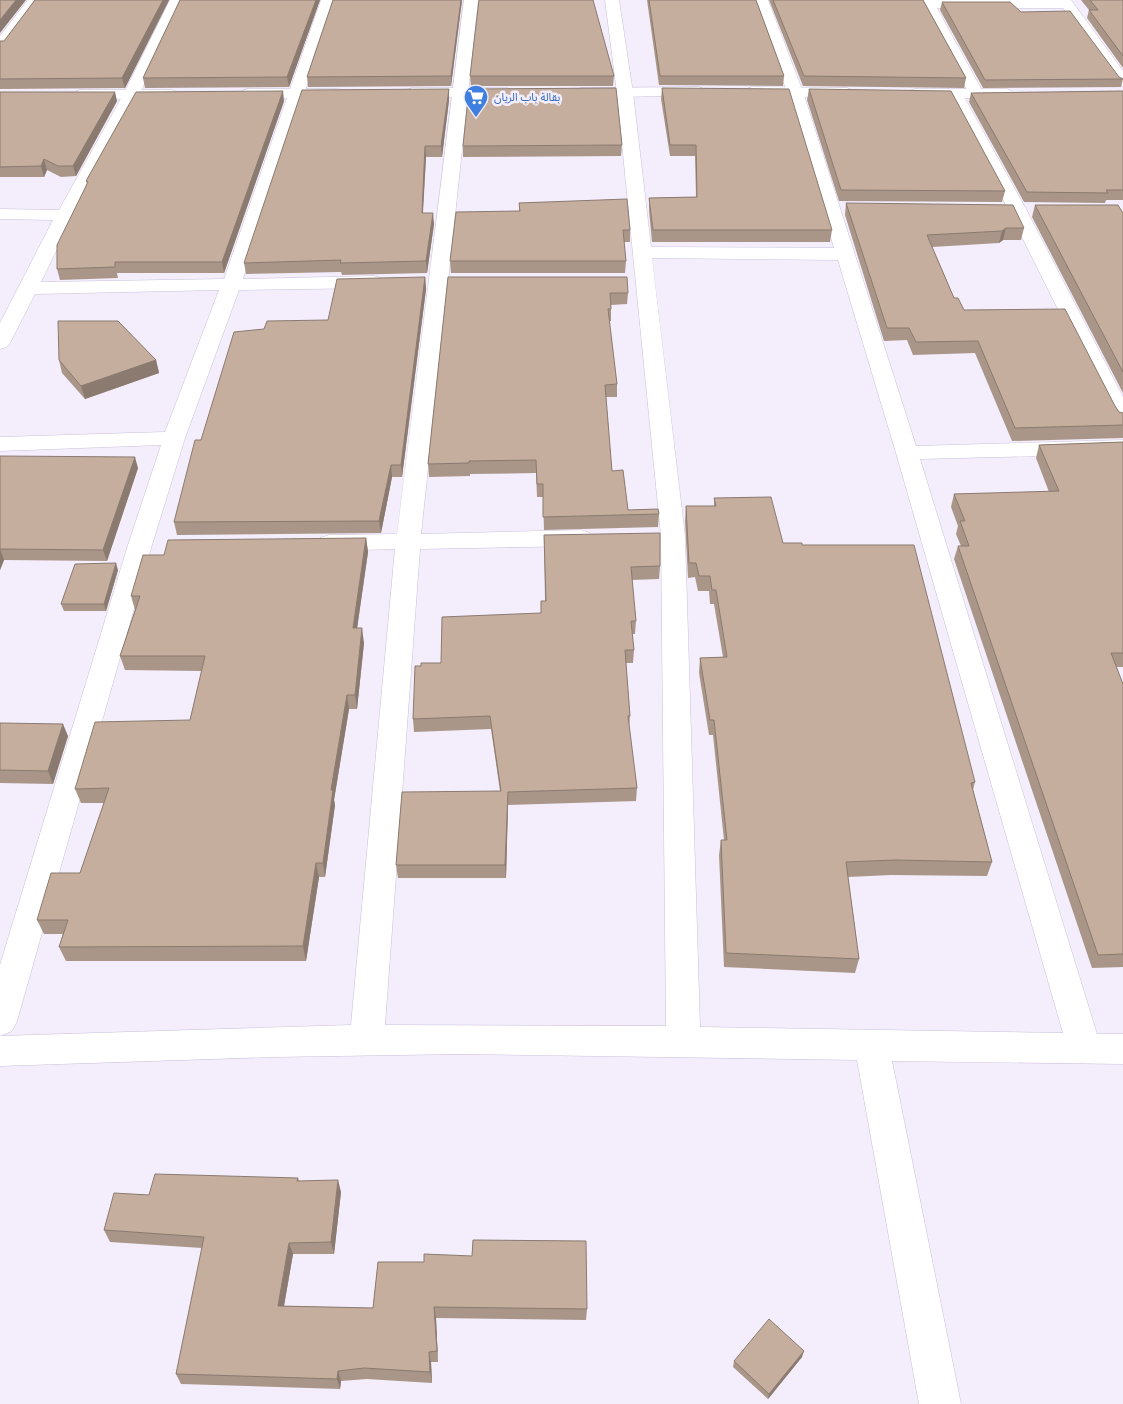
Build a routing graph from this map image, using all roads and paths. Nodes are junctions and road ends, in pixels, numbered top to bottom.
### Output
1 (35, 0) edge
2 (177, 0) edge
3 (328, 0) edge
4 (471, 0) edge
5 (612, 0) edge
6 (760, 0) edge
7 (926, 2) edge
8 (1066, 2) edge
9 (0, 46) edge
10 (1123, 80) edge
11 (625, 92) junction
12 (714, 92) edge
13 (741, 92) edge
14 (795, 92) junction
15 (460, 93) junction
16 (518, 93) edge
17 (567, 93) edge
18 (865, 93) edge
19 (228, 94) edge
20 (296, 94) junction
21 (354, 94) edge
22 (393, 94) edge
23 (895, 94) edge
24 (955, 94) junction
25 (976, 94) junction
26 (1025, 94) edge
27 (66, 95) edge
28 (131, 95) junction
29 (190, 95) edge
30 (998, 209) edge
31 (1017, 210) junction
32 (1036, 210) edge
33 (0, 214) edge
34 (65, 215) junction
35 (642, 252) junction
36 (846, 254) junction
37 (390, 282) edge
38 (230, 285) junction
39 (28, 288) junction
40 (0, 343) edge
41 (1123, 418) edge
42 (174, 438) junction
43 (0, 444) edge
44 (1123, 448) edge
45 (907, 452) junction
46 (604, 537) edge
47 (408, 542) junction
48 (309, 543) edge
49 (0, 1020) edge
50 (367, 1040) junction
51 (683, 1042) junction
52 (872, 1047) junction
53 (1085, 1049) junction
54 (1123, 1049) edge
55 (0, 1051) edge
56 (940, 1404) edge

1 - 9 street
2 - 28 street
3 - 20 street
4 - 15 street
5 - 11 street
6 - 14 street
7 - 8 street
7 - 25 street
8 - 10 street
11 - 12 street
11 - 17 street
11 - 35 street
13 - 14 street
14 - 18 street
14 - 36 street
15 - 16 street
15 - 22 street
15 - 47 street
19 - 20 street
20 - 21 street
20 - 38 street
23 - 24 street
24 - 25 street
24 - 31 street
25 - 26 street
27 - 28 street
28 - 29 street
28 - 34 street
30 - 31 street
31 - 32 street
31 - 41 street
33 - 34 street
34 - 39 street
35 - 36 street
35 - 51 street
36 - 45 street
37 - 38 street
38 - 39 street
38 - 42 street
39 - 40 street
42 - 43 street
42 - 49 street
44 - 45 street
45 - 53 street
46 - 47 street
47 - 48 street
47 - 50 street
50 - 51 street
50 - 55 street
51 - 52 street
52 - 53 street
52 - 56 street
53 - 54 street

